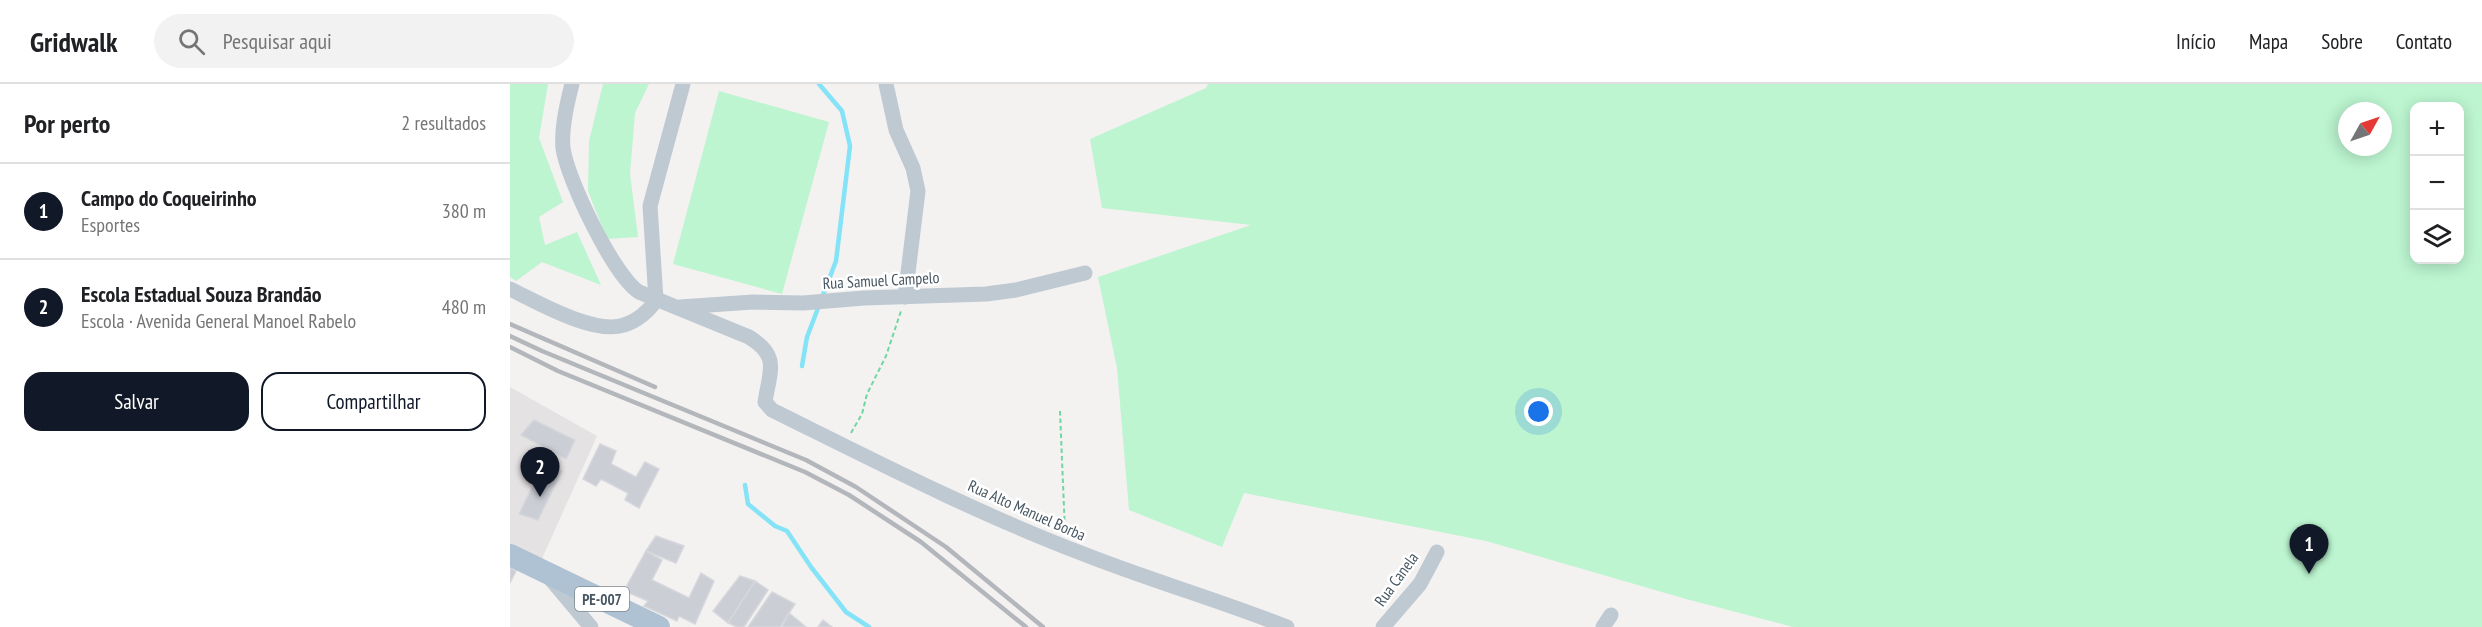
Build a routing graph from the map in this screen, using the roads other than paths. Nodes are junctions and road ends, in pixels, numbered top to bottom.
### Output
1 (572, 84) edge
2 (684, 84) edge
3 (886, 84) edge
4 (1085, 273) dead end
5 (510, 289) edge
6 (905, 297) junction
7 (656, 300) junction
8 (676, 308) junction
9 (1437, 552) dead end
10 (510, 555) edge
11 (545, 572) junction
12 (591, 627) edge
13 (659, 627) edge
14 (1287, 627) edge
15 (1383, 627) edge

1 - 7 street
2 - 7 street
3 - 6 street
4 - 6 street, Rua Samuel Campelo
5 - 7 street
6 - 8 street, Rua Samuel Campelo
7 - 8 street
8 - 14 street, Rua Alto Manuel Borba
9 - 15 street, Rua Canela
10 - 11 main road, PE-007
11 - 12 street
11 - 13 main road, PE-007

